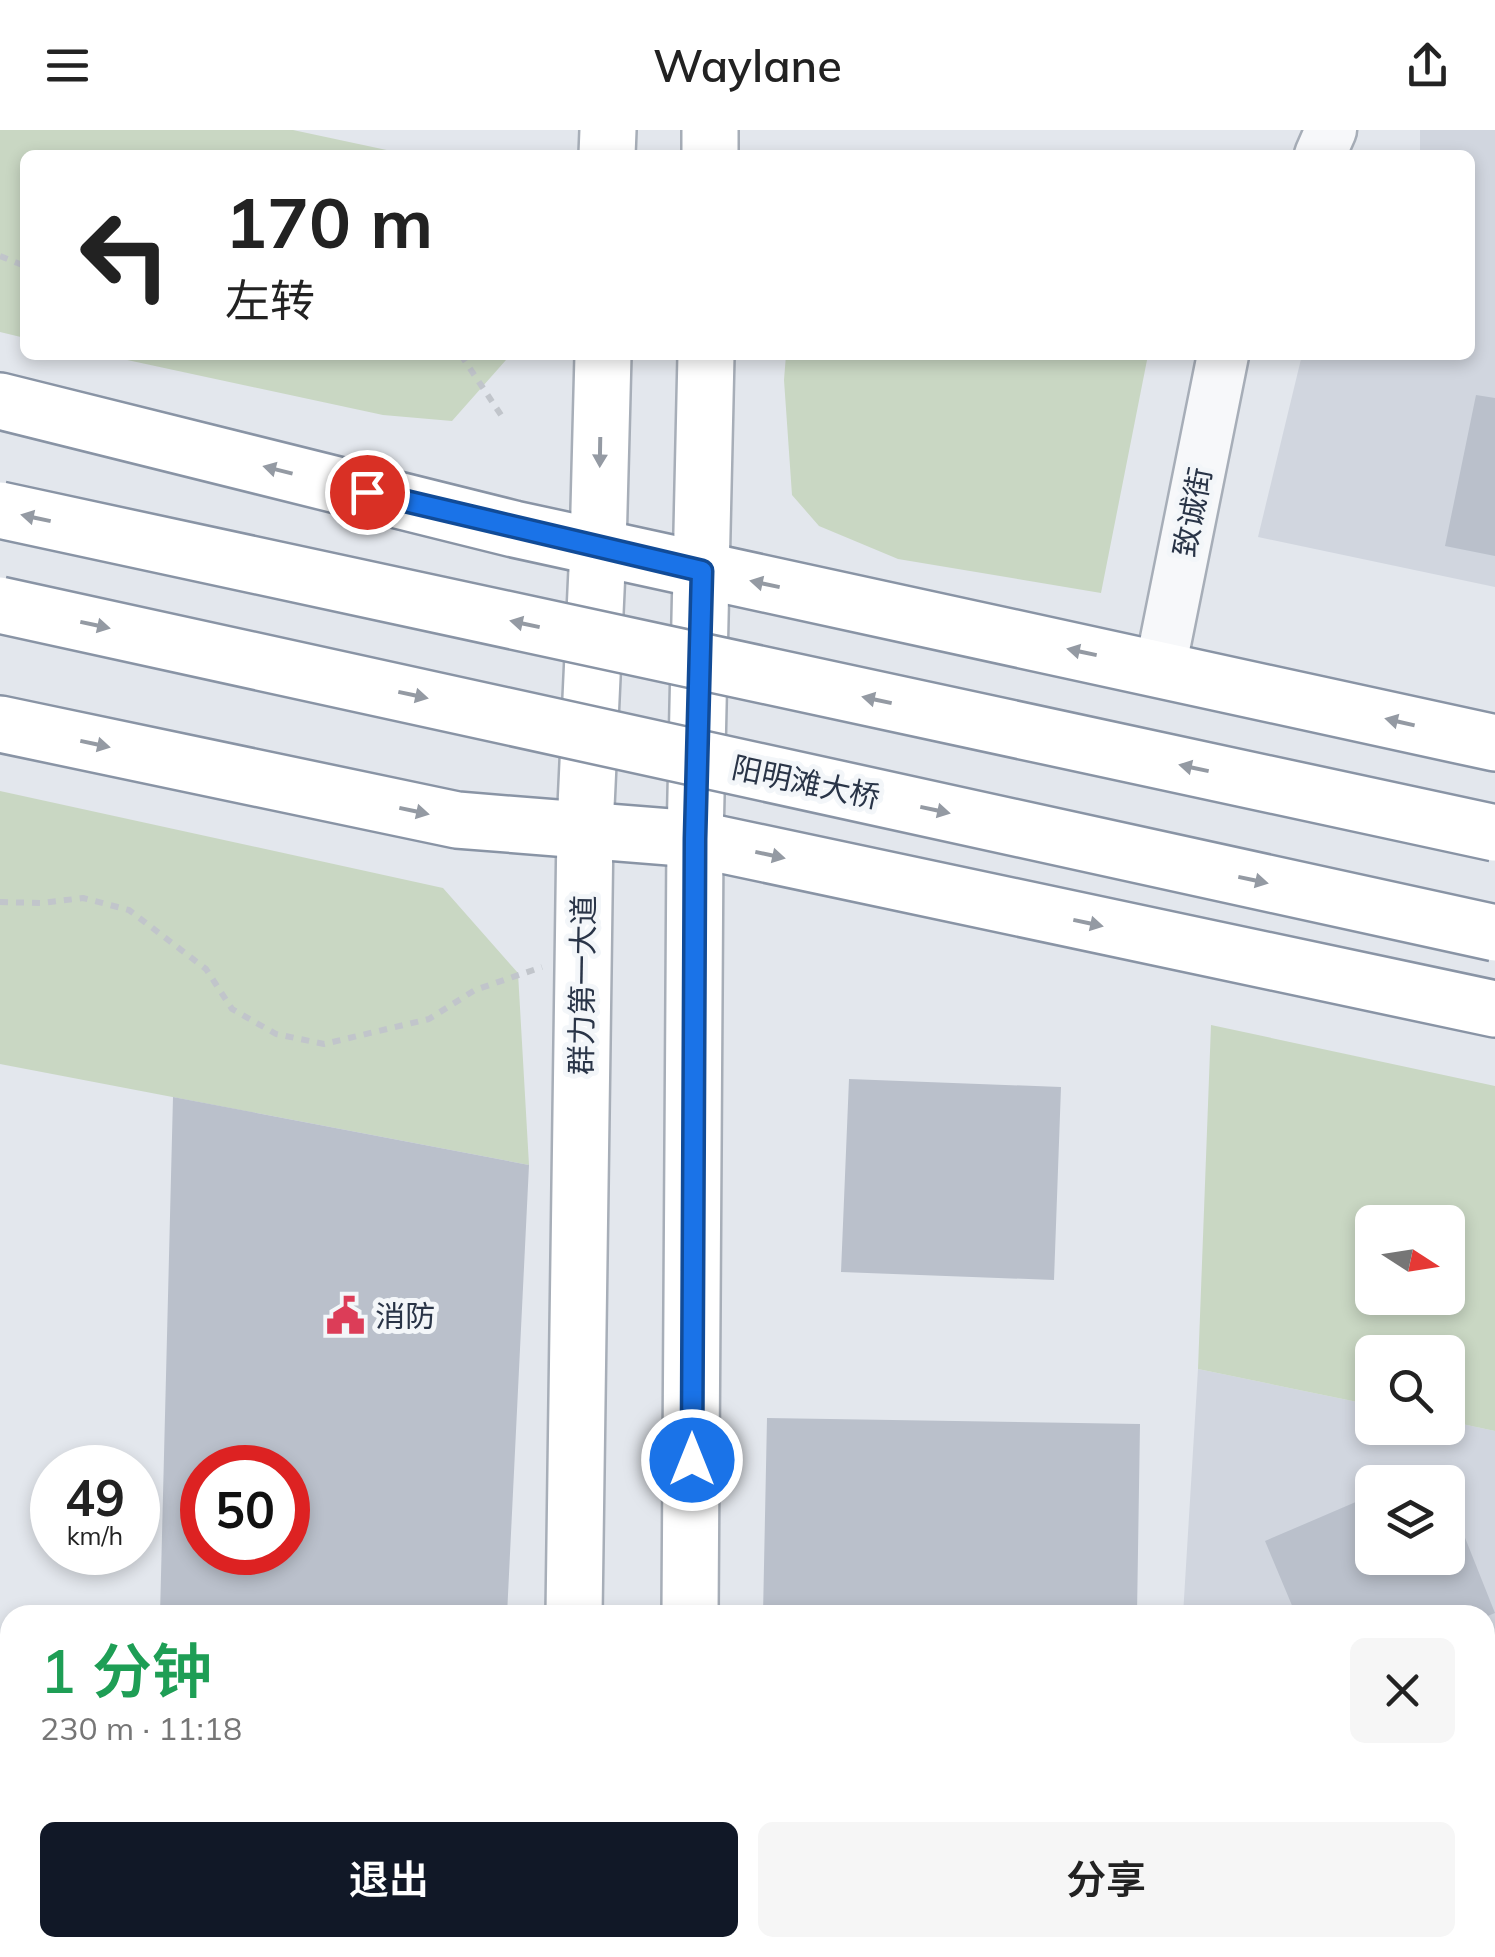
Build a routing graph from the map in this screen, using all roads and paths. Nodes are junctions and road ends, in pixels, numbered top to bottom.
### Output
1 (464, 360) edge
2 (602, 360) edge
3 (706, 360) edge
4 (1222, 360) edge
5 (0, 401) edge
6 (503, 418) dead end
7 (0, 510) edge
8 (598, 548) junction
9 (702, 571) junction
10 (0, 604) edge
11 (1160, 669) junction
12 (0, 724) edge
13 (1495, 743) edge
14 (584, 828) junction
15 (1495, 834) edge
16 (695, 839) junction
17 (0, 902) edge
18 (1495, 933) edge
19 (583, 953) junction
20 (1495, 1009) edge
21 (574, 1605) edge
22 (690, 1605) edge

1 - 6 path
2 -> 8 main road, 群力第一大道
3 - 9 main road
4 - 11 street, 致诚街
8 -> 5 main road
15 -> 7 main road, bridge
8 - 9 main road
8 - 14 main road, 群力第一大道
11 -> 9 main road
9 - 16 main road
10 -> 18 main road, 阳明滩大桥, bridge
13 -> 11 main road
12 -> 14 main road
14 - 16 main road
14 - 19 main road, 群力第一大道
16 -> 20 main road
16 - 22 main road
17 - 19 path
19 - 21 main road, 群力第一大道

